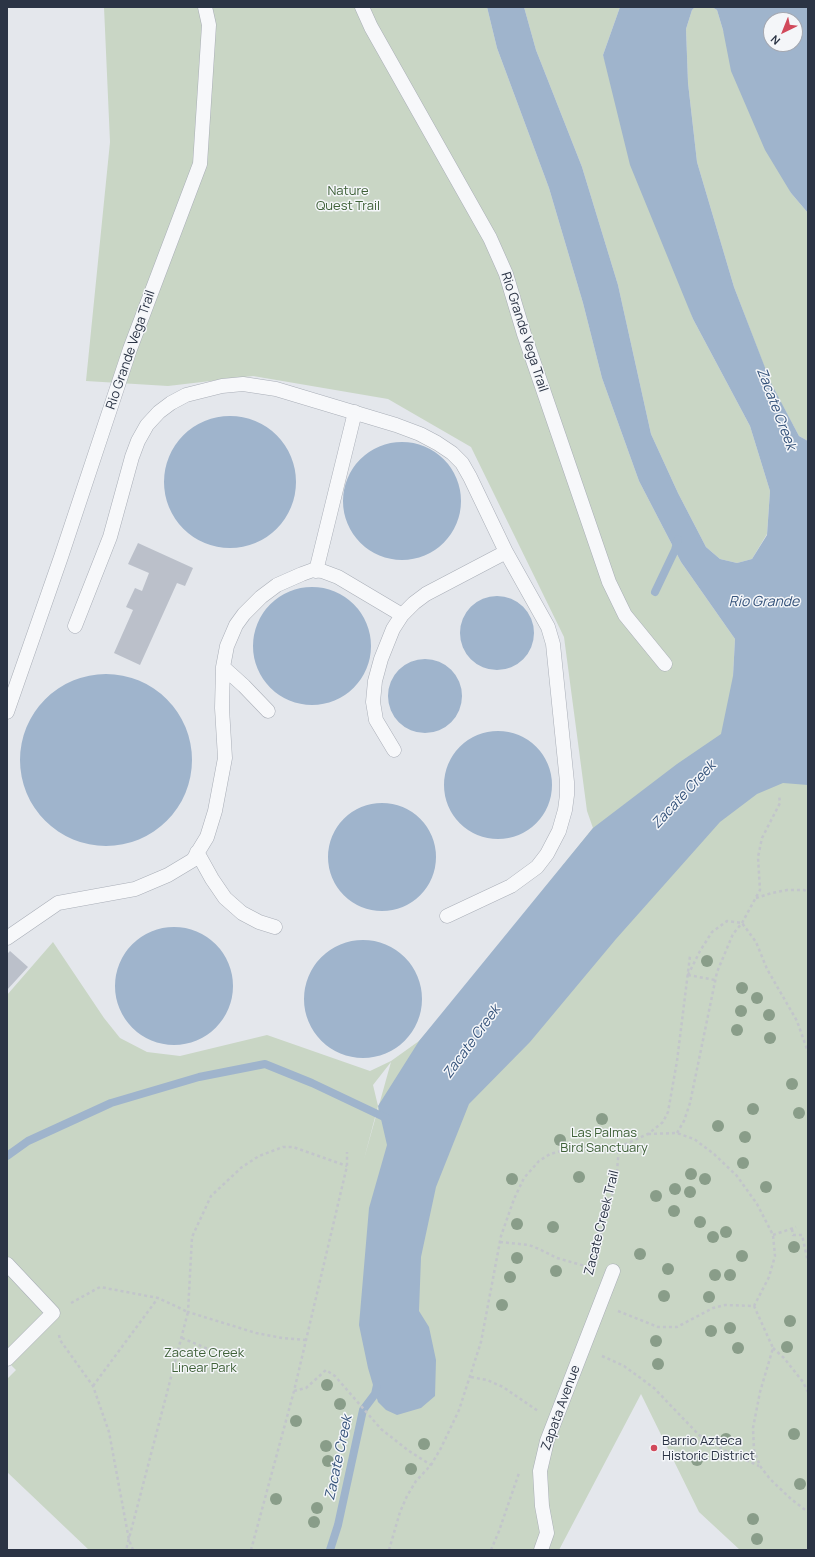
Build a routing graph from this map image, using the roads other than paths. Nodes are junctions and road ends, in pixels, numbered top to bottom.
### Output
1 (205, 7) edge
2 (362, 7) edge
3 (355, 412) junction
4 (506, 552) junction
5 (316, 571) junction
6 (402, 615) junction
7 (75, 626) dead end
8 (665, 664) dead end
9 (223, 667) junction
10 (268, 711) dead end
11 (7, 712) edge
12 (394, 750) dead end
13 (197, 852) junction
14 (447, 916) dead end
15 (275, 927) dead end
16 (7, 938) edge
17 (7, 1264) edge
18 (613, 1271) dead end
19 (7, 1359) edge
20 (541, 1550) edge

1 - 11 lane, Rio Grande Vega Trail
2 - 8 lane, Rio Grande Vega Trail
3 - 4 lane
3 - 5 lane
3 - 7 lane
4 - 6 lane
4 - 14 lane
5 - 6 lane
5 - 9 lane
6 - 12 lane
9 - 10 lane
9 - 13 lane
13 - 15 lane
13 - 16 lane
17 - 19 lane
18 - 20 lane, Zapata Avenue

